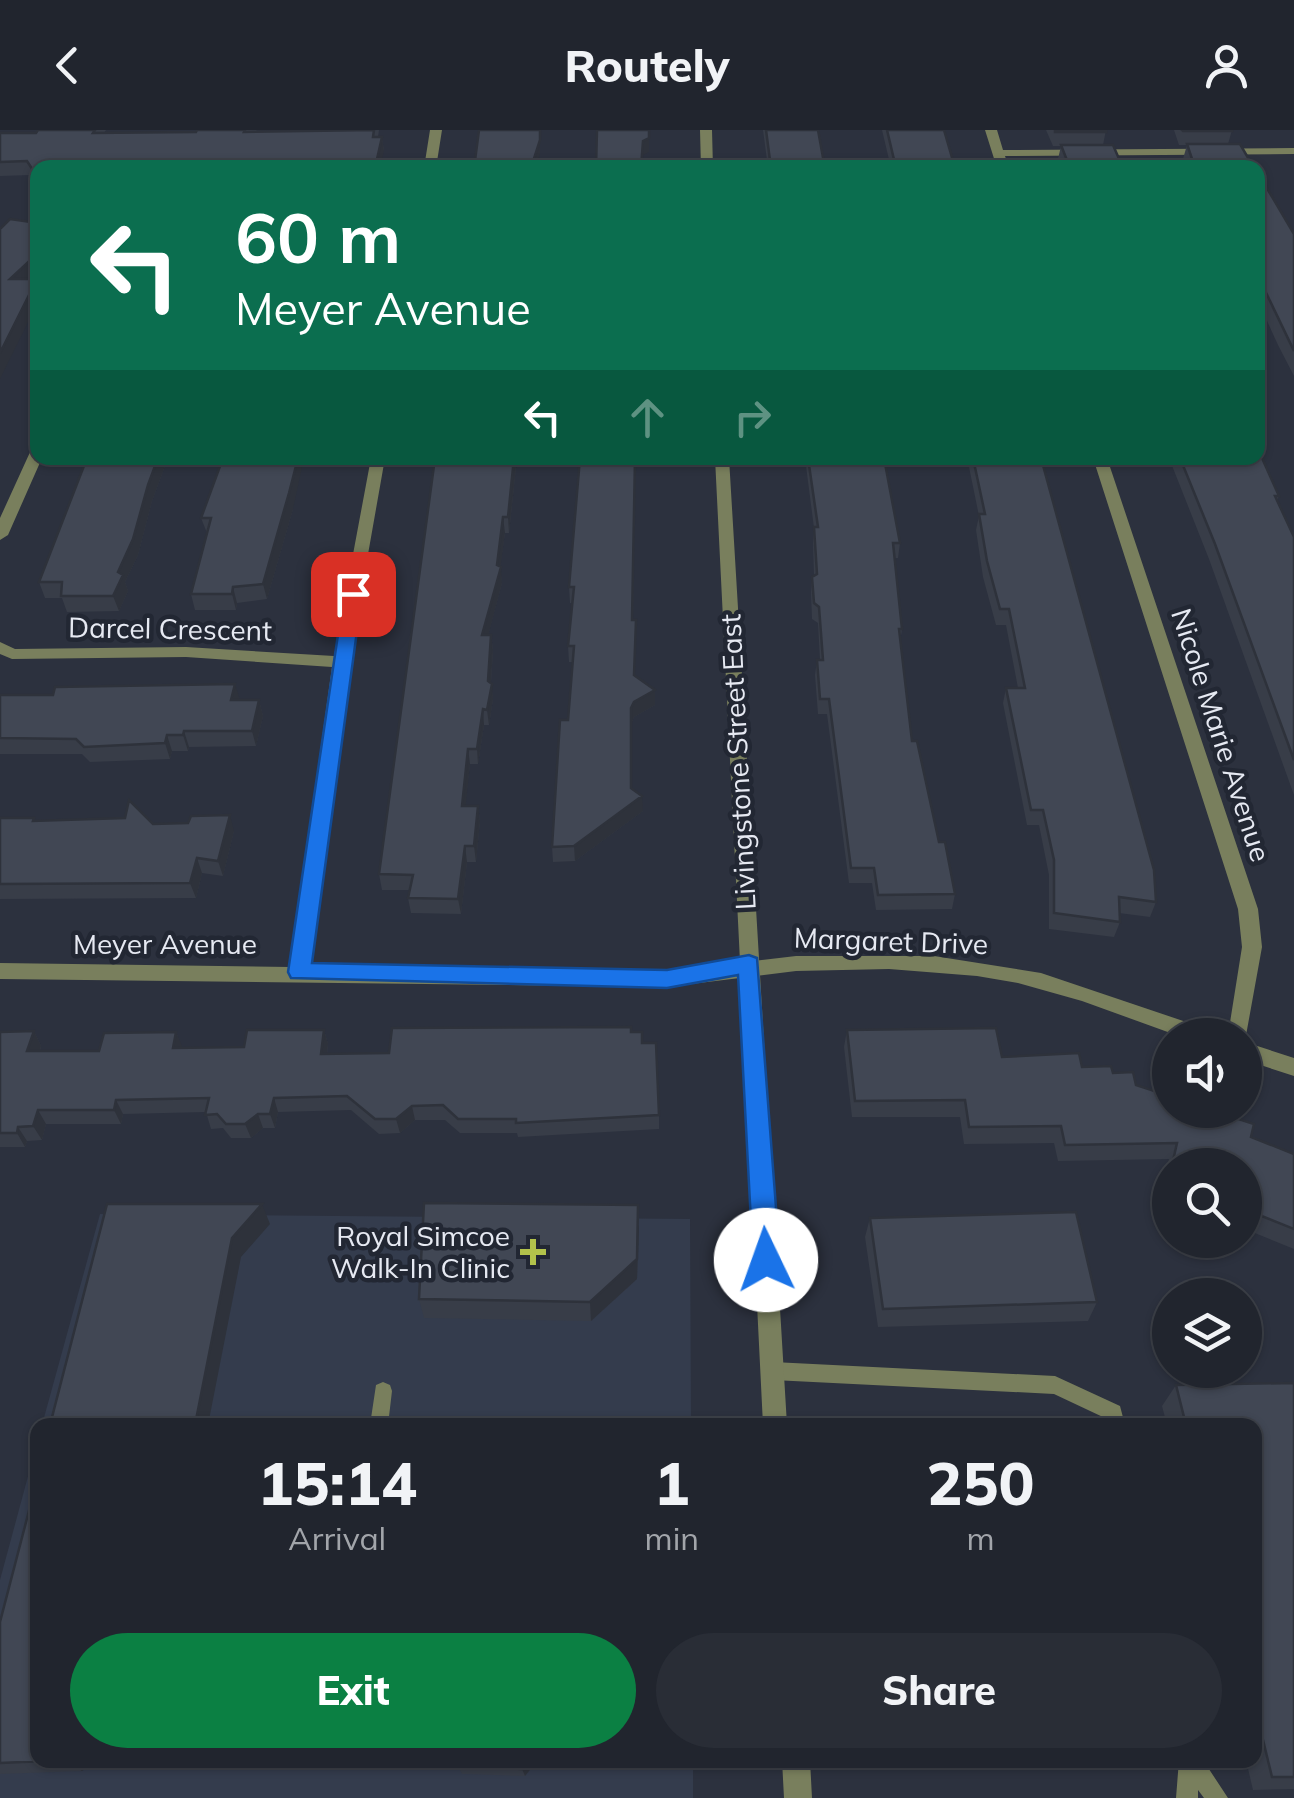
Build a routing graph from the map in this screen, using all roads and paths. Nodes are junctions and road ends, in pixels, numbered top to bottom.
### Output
1 (436, 130) edge
2 (706, 130) edge
3 (991, 130) edge
4 (998, 153) junction
5 (1292, 154) edge
6 (431, 160) edge
7 (708, 160) edge
8 (1001, 160) edge
9 (31, 465) edge
10 (377, 465) edge
11 (722, 465) edge
12 (1102, 465) edge
13 (0, 535) edge
14 (0, 647) edge
15 (340, 662) junction
16 (749, 964) junction
17 (0, 971) edge
18 (299, 972) junction
19 (1152, 1018) edge
20 (1241, 1018) edge
21 (1262, 1056) edge
22 (1294, 1068) edge
23 (773, 1371) junction
24 (384, 1392) dead end
25 (380, 1418) edge
26 (776, 1418) edge
27 (1114, 1418) edge
28 (796, 1768) edge
29 (1189, 1768) edge
30 (1195, 1768) edge
31 (798, 1798) edge
32 (1187, 1798) edge
33 (1217, 1798) edge

1 - 6 street
2 - 7 street
3 - 4 street
4 - 5 street
4 - 8 street
9 - 13 street
10 - 15 street
11 - 16 street, Livingstone Street East
12 - 20 street, Nicole Marie Avenue
14 - 15 street, Darcel Crescent
15 - 18 street
16 - 18 street, Meyer Avenue
16 - 19 street, Margaret Drive
16 - 23 street, Livingstone Street East
17 - 18 street, Meyer Avenue
21 - 22 street
23 - 26 street, Livingstone Street East
23 - 27 lane
24 - 25 lane
28 - 31 street
29 - 32 lane
30 - 33 lane

